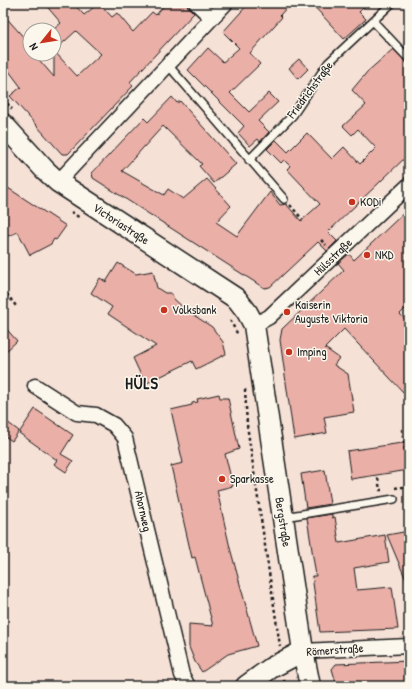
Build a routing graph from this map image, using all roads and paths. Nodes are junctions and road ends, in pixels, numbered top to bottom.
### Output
1 (196, 3) edge
2 (226, 3) edge
3 (392, 3) edge
4 (212, 18) junction
5 (373, 21) junction
6 (409, 60) edge
7 (168, 64) junction
8 (3, 100) edge
9 (8, 118) edge
10 (249, 160) junction
11 (58, 182) junction
12 (409, 185) edge
13 (284, 199) joint
14 (303, 220) dead end
15 (3, 289) edge
16 (16, 306) dead end
17 (243, 317) junction
18 (240, 342) dead end
19 (35, 386) dead end
20 (245, 388) dead end
21 (409, 428) edge
22 (409, 476) edge
23 (409, 486) edge
24 (392, 488) dead end
25 (409, 490) edge
26 (394, 499) dead end
27 (282, 517) junction
28 (409, 646) edge
29 (303, 651) junction
30 (282, 662) junction
31 (188, 686) edge
32 (246, 686) edge
33 (285, 686) edge
34 (310, 686) edge

1 - 4 street
2 - 4 street
3 - 5 lane, Friedrichstraße
4 - 7 street
5 - 6 lane
5 - 10 lane, Friedrichstraße
7 - 10 lane
7 - 11 street
8 - 9 path
9 - 11 main road, Victoriastraße
10 - 13 lane
11 - 17 main road, Victoriastraße
12 - 17 street, Hülsstraße
13 - 14 path
15 - 16 path
17 - 18 path
17 - 27 main road, Bergstraße
19 - 31 street, Ahornweg
20 - 30 path
21 - 22 path
23 - 24 path
23 - 25 path
26 - 27 lane
27 - 29 main road, Bergstraße
28 - 29 street, Römerstraße
29 - 30 main road, Römerstraße
29 - 34 main road, Bergstraße
30 - 32 main road, Römerstraße
30 - 33 path

